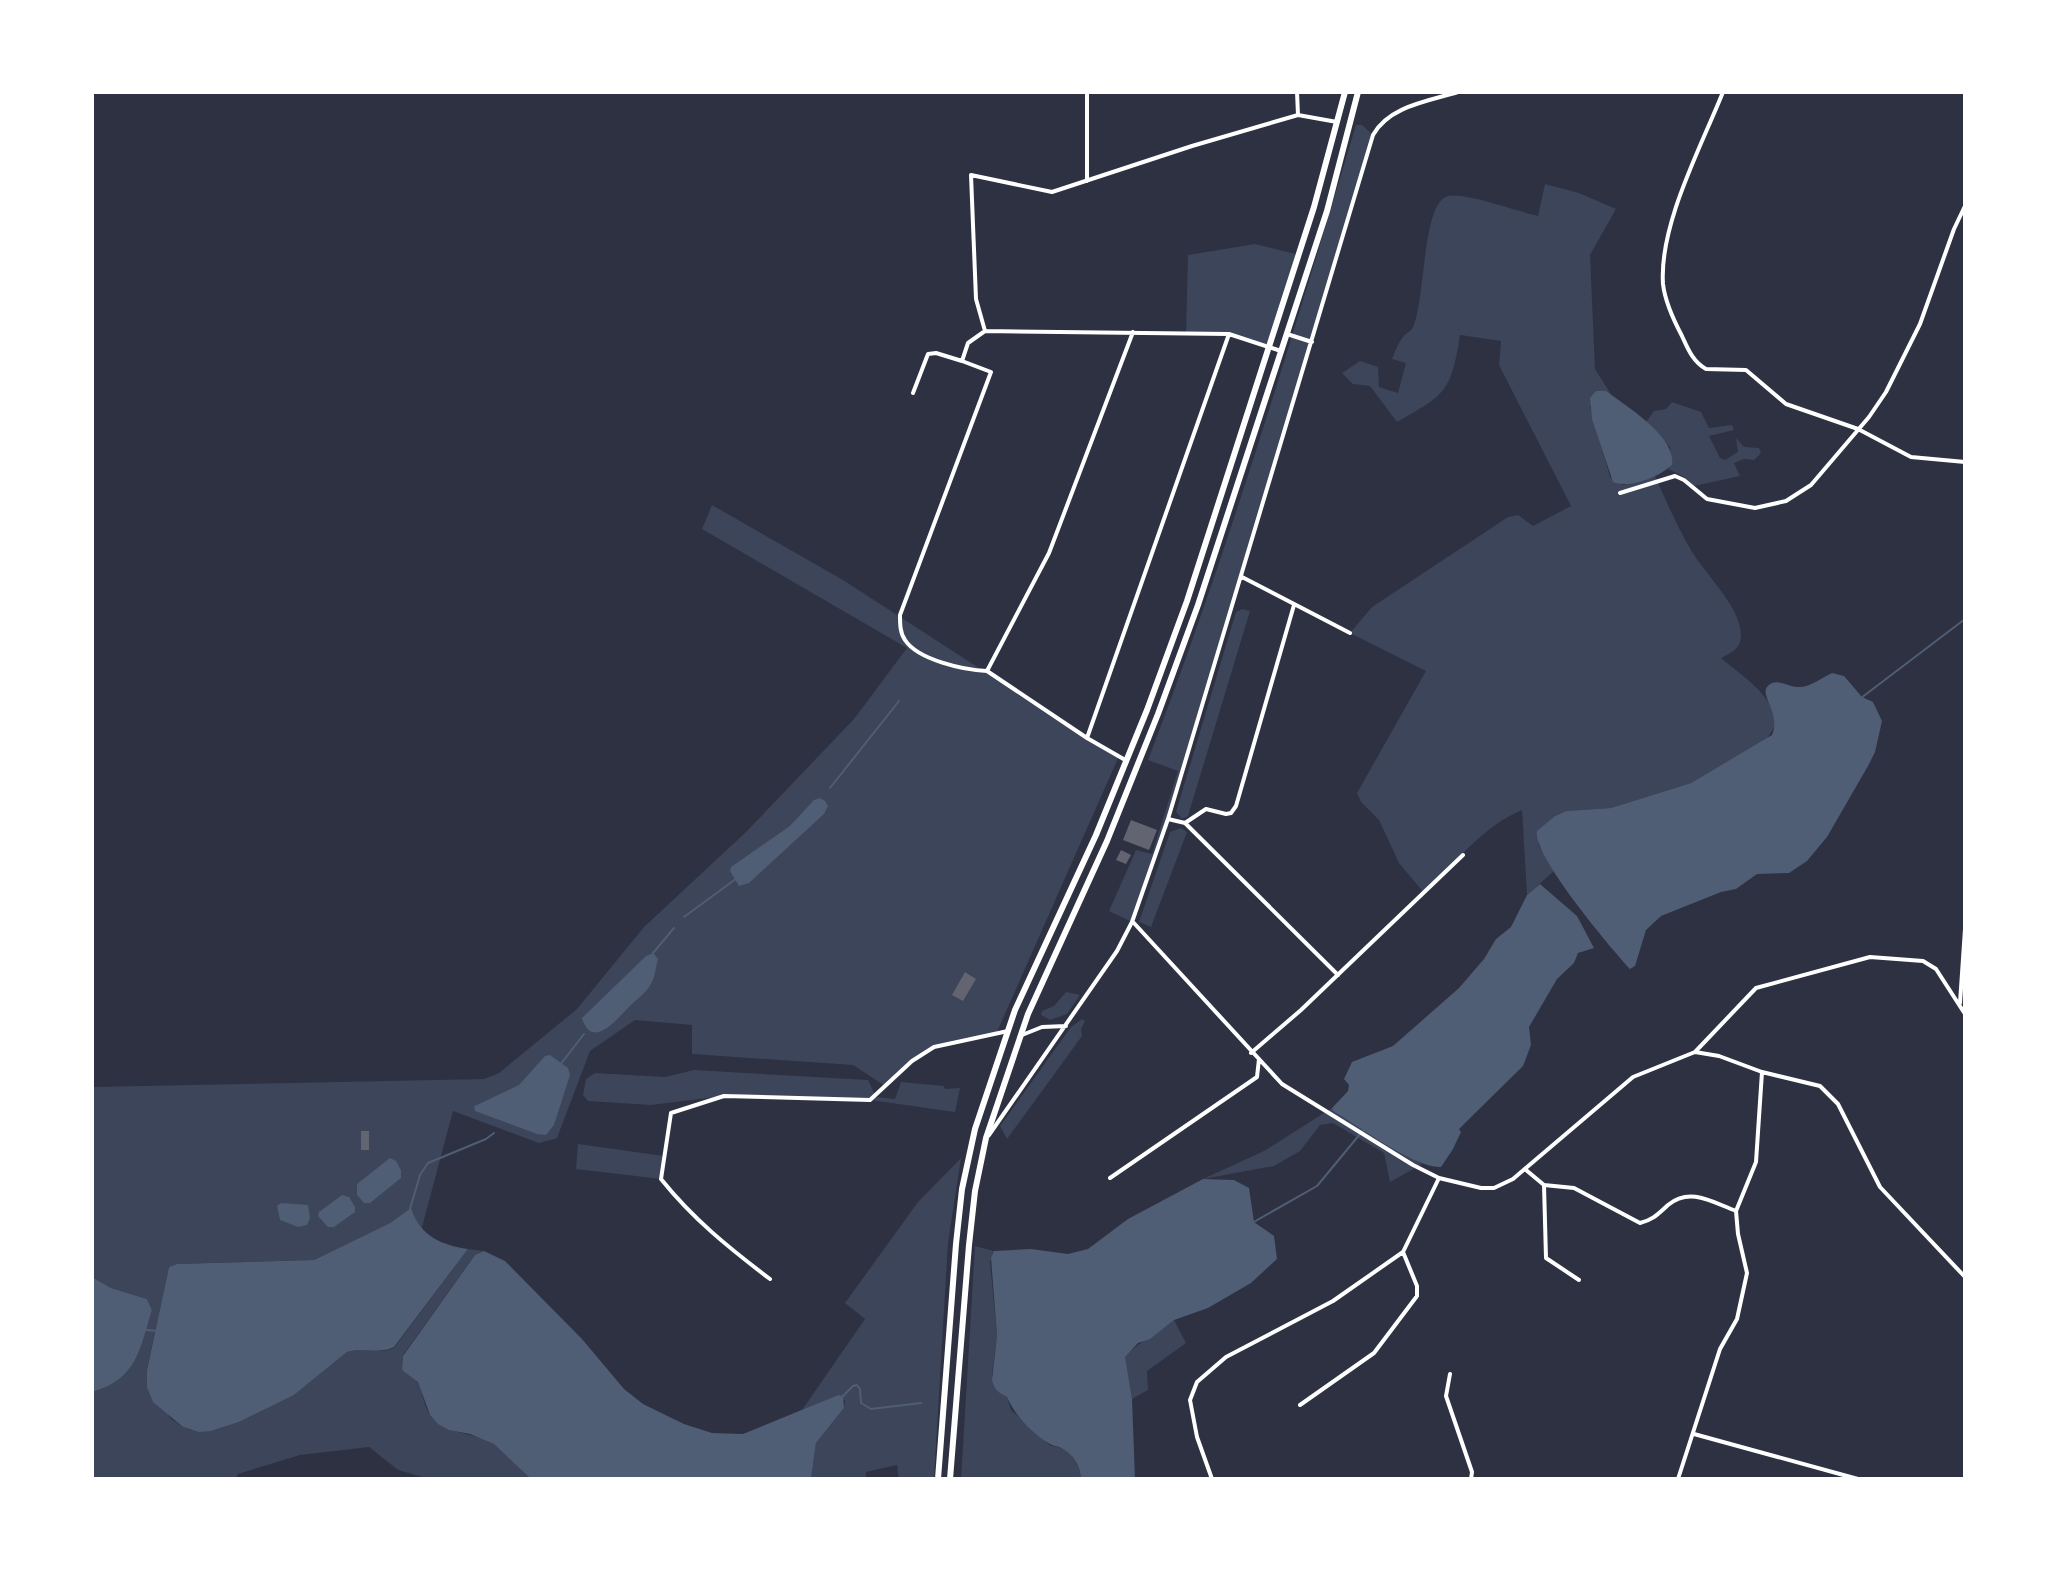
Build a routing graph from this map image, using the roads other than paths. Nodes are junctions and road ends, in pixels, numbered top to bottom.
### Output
1 (1087, 92) edge
2 (1297, 92) edge
3 (1345, 92) edge
4 (1358, 92) edge
5 (1458, 92) edge
6 (1723, 92) edge
7 (1298, 115) junction
8 (1338, 122) junction
9 (1351, 126) junction
10 (1087, 181) junction
11 (1965, 206) edge
12 (985, 331) junction
13 (1133, 332) junction
14 (1229, 334) junction
15 (1287, 334) junction
16 (1312, 342) junction
17 (1269, 347) junction
18 (1281, 351) junction
19 (962, 361) junction
20 (913, 393) dead end
21 (1858, 429) junction
22 (1965, 462) edge
23 (1620, 493) dead end
24 (1242, 577) junction
25 (1294, 605) junction
26 (1350, 633) dead end
27 (987, 671) junction
28 (1087, 738) junction
29 (1127, 761) junction
30 (1168, 819) junction
31 (1185, 823) junction
32 (1463, 855) dead end
33 (1965, 858) edge
34 (1965, 864) edge
35 (1132, 922) junction
36 (1965, 929) edge
37 (1338, 975) junction
38 (1960, 1003) junction
39 (1965, 1014) edge
40 (1066, 1026) junction
41 (1008, 1031) junction
42 (1020, 1036) junction
43 (1695, 1052) junction
44 (1251, 1053) junction
45 (1259, 1059) junction
46 (1762, 1072) junction
47 (986, 1138) junction
48 (1526, 1170) junction
49 (1110, 1178) dead end
50 (1439, 1178) junction
51 (1544, 1185) junction
52 (1736, 1211) junction
53 (1403, 1252) junction
54 (1965, 1277) edge
55 (770, 1279) dead end
56 (1579, 1280) dead end
57 (1450, 1374) dead end
58 (1300, 1405) dead end
59 (1694, 1434) junction
60 (938, 1479) edge
61 (950, 1479) edge
62 (1212, 1479) edge
63 (1471, 1479) edge
64 (1678, 1479) edge
65 (1858, 1479) edge

1 - 10 street
2 - 7 street
3 - 8 highway
4 - 9 highway
5 - 16 street
6 - 21 street
7 - 8 street
7 - 10 street
8 - 9 highway
8 - 17 highway
9 - 15 highway
10 - 12 street
11 - 21 street
12 - 13 street
12 - 19 street
13 - 14 street
13 - 27 street
14 - 17 street
14 - 28 street
15 - 16 street
15 - 18 highway
16 - 24 street
17 - 18 street
17 - 29 highway
18 - 42 highway
19 - 20 street
19 - 27 street
21 - 22 street
21 - 23 street
24 - 25 street
24 - 30 street
25 - 26 street
25 - 31 street
27 - 28 street
28 - 29 street
29 - 41 highway
30 - 31 street
30 - 35 street
31 - 37 street
32 - 37 street
33 - 34 street
35 - 40 street
35 - 44 street
36 - 38 street
37 - 44 street
38 - 39 street
38 - 43 street
40 - 42 street
40 - 47 street
41 - 42 highway
41 - 55 street
41 - 60 highway
42 - 47 highway
43 - 46 street
43 - 48 street
44 - 45 street
45 - 49 street
45 - 50 street
46 - 52 street
46 - 54 street
47 - 61 highway
48 - 50 street
48 - 51 street
50 - 53 street
51 - 52 street
51 - 56 street
52 - 59 street
53 - 58 street
53 - 62 street
57 - 63 street
59 - 64 street
59 - 65 street

